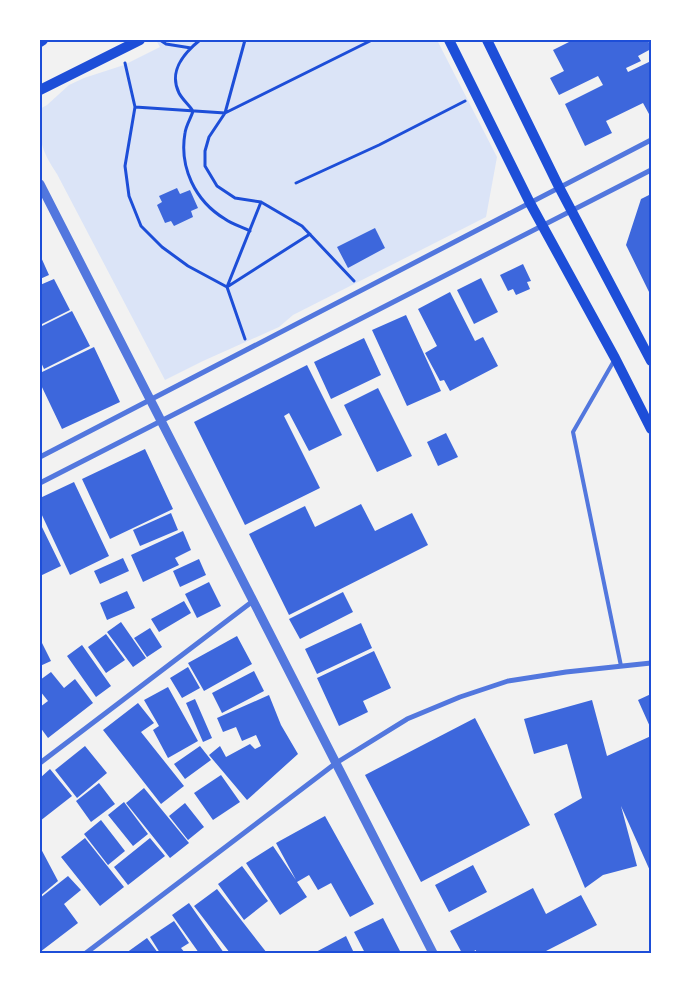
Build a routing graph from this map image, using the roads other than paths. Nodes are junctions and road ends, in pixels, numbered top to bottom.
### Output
1 (140, 40) edge
2 (449, 40) edge
3 (487, 40) edge
4 (40, 90) edge
5 (651, 140) edge
6 (651, 170) edge
7 (40, 184) edge
8 (559, 187) junction
9 (530, 203) junction
10 (572, 212) junction
11 (542, 225) junction
12 (615, 358) junction
13 (651, 361) edge
14 (150, 400) junction
15 (161, 421) junction
16 (651, 430) edge
17 (40, 457) edge
18 (40, 482) edge
19 (253, 601) junction
20 (651, 663) edge
21 (621, 666) junction
22 (40, 763) edge
23 (336, 763) junction
24 (86, 953) edge
25 (433, 953) edge

1 - 4 main road
2 - 9 main road
3 - 8 main road
5 - 8 street
6 - 10 street
7 - 14 street
8 - 9 street
8 - 10 main road
9 - 11 main road
9 - 14 street
10 - 11 street
10 - 13 main road
11 - 12 main road
11 - 15 street
12 - 16 main road
12 - 21 lane
14 - 15 street
14 - 17 street
15 - 18 street
15 - 19 street
19 - 22 street
19 - 23 street
20 - 21 street
21 - 23 street
23 - 24 street
23 - 25 street

